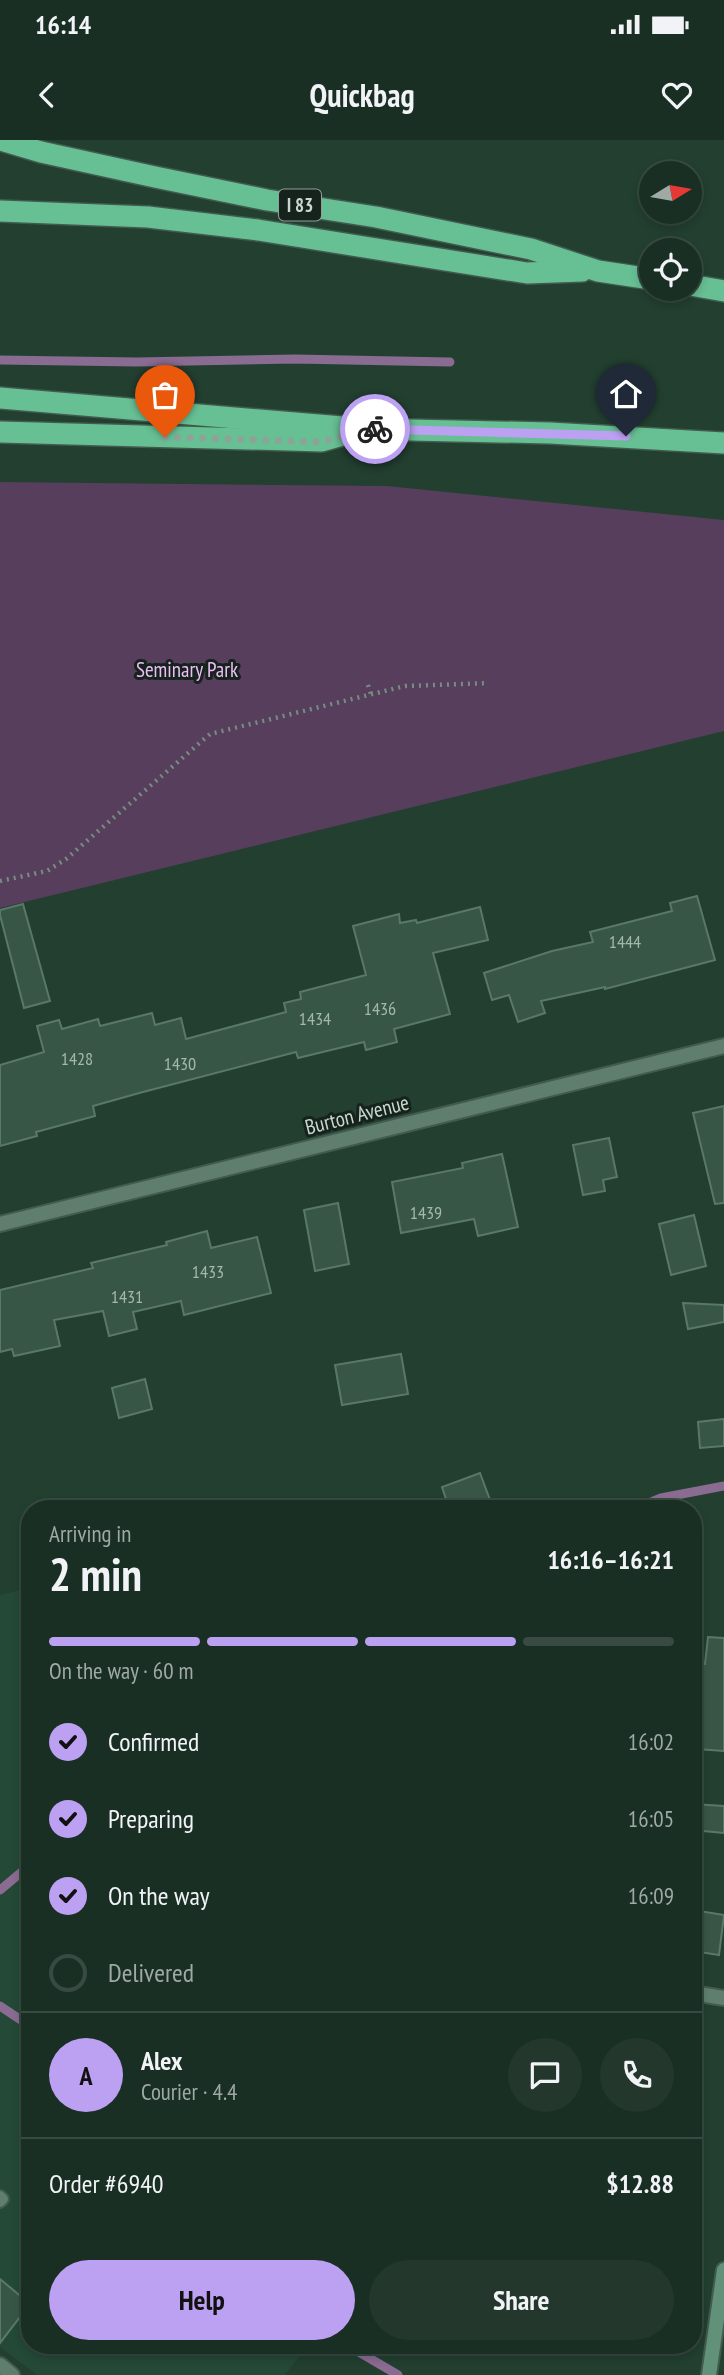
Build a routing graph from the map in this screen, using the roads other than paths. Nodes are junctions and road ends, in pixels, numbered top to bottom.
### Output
1 (1, 140) edge
2 (0, 211) edge
3 (598, 271) junction
4 (639, 277) edge
5 (702, 287) edge
6 (724, 290) edge
7 (0, 398) edge
8 (366, 429) junction
9 (0, 432) edge
10 (724, 443) edge
11 (724, 1046) edge
12 (0, 1224) edge
13 (702, 1994) edge
14 (724, 1998) edge
15 (0, 2196) edge
16 (0, 2202) edge
17 (724, 2270) edge
18 (0, 2365) edge
19 (12, 2375) edge
20 (709, 2375) edge

1 - 3 highway, I 83
2 - 3 highway
3 - 4 highway, I 83
5 - 6 highway
7 - 8 highway
8 - 9 highway
8 - 10 highway
11 - 12 street, Burton Avenue
13 - 14 street
15 - 16 lane
17 - 20 main road
18 - 19 street

